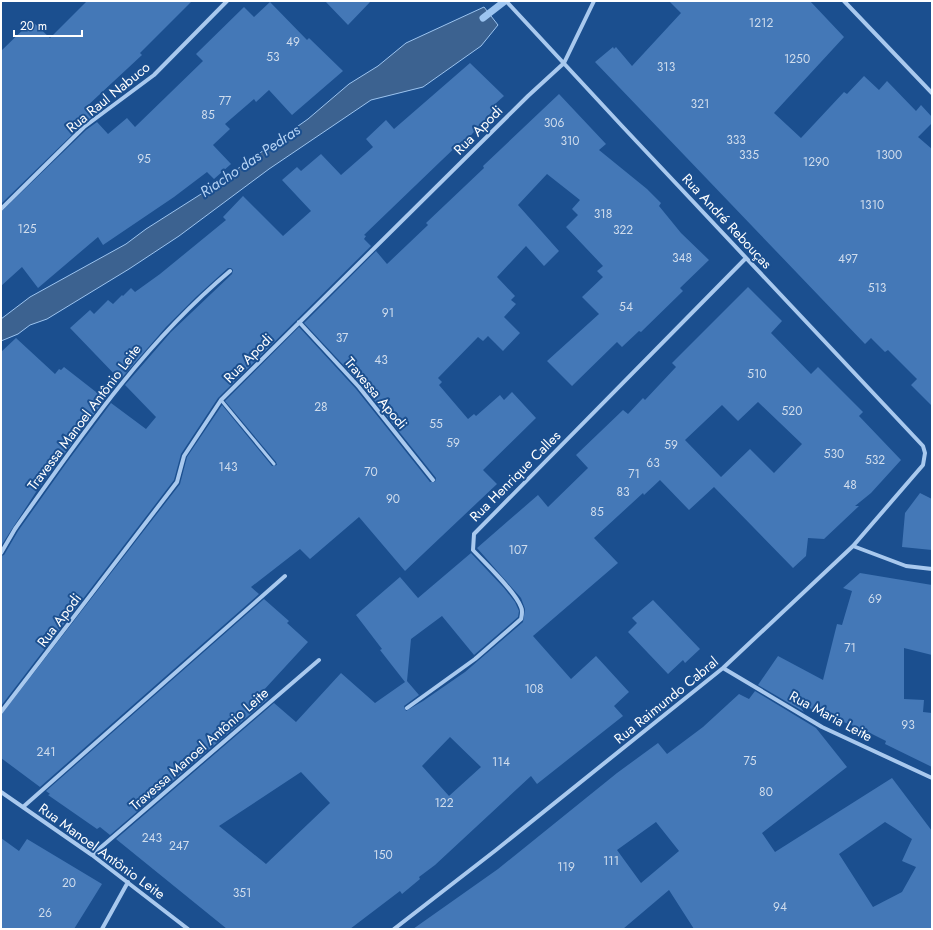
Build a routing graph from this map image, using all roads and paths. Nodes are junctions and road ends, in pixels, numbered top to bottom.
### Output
1 (227, 1) edge
2 (506, 1) edge
3 (594, 1) edge
4 (844, 1) edge
5 (564, 63) junction
6 (932, 93) edge
7 (1, 209) edge
8 (746, 258) junction
9 (230, 271) dead end
10 (299, 322) junction
11 (221, 400) junction
12 (925, 459) joint
13 (274, 464) dead end
14 (434, 480) dead end
15 (853, 546) junction
16 (1, 553) edge
17 (932, 570) edge
18 (285, 576) dead end
19 (319, 660) dead end
20 (723, 668) junction
21 (408, 708) dead end
22 (1, 712) edge
23 (932, 778) edge
24 (1, 792) edge
25 (23, 807) junction
26 (92, 855) junction
27 (128, 882) junction
28 (102, 929) edge
29 (188, 929) edge
30 (394, 929) edge

1 - 7 street, Rua Raul Nabuco
2 - 5 street, Rua André Rebouças
3 - 5 street
4 - 6 street
5 - 8 street, Rua André Rebouças
5 - 10 street, Rua Apodi
8 - 12 street, Rua André Rebouças
8 - 21 street, Rua Henrique Calles
9 - 16 street, Travessa Manoel Antônio Leite
10 - 11 street, Rua Apodi
10 - 14 street, Travessa Apodi
11 - 13 lane
11 - 22 street, Rua Apodi
12 - 15 street, Rua Raimundo Cabral
15 - 17 street
15 - 20 street, Rua Raimundo Cabral
18 - 25 street
19 - 26 street, Travessa Manoel Antônio Leite
20 - 23 street, Rua Maria Leite
20 - 30 street, Rua Raimundo Cabral
24 - 25 street, Rua Manoel Antônio Leite
25 - 26 street, Rua Manoel Antônio Leite
26 - 27 street, Rua Manoel Antônio Leite
27 - 28 street
27 - 29 street, Rua Manoel Antônio Leite

